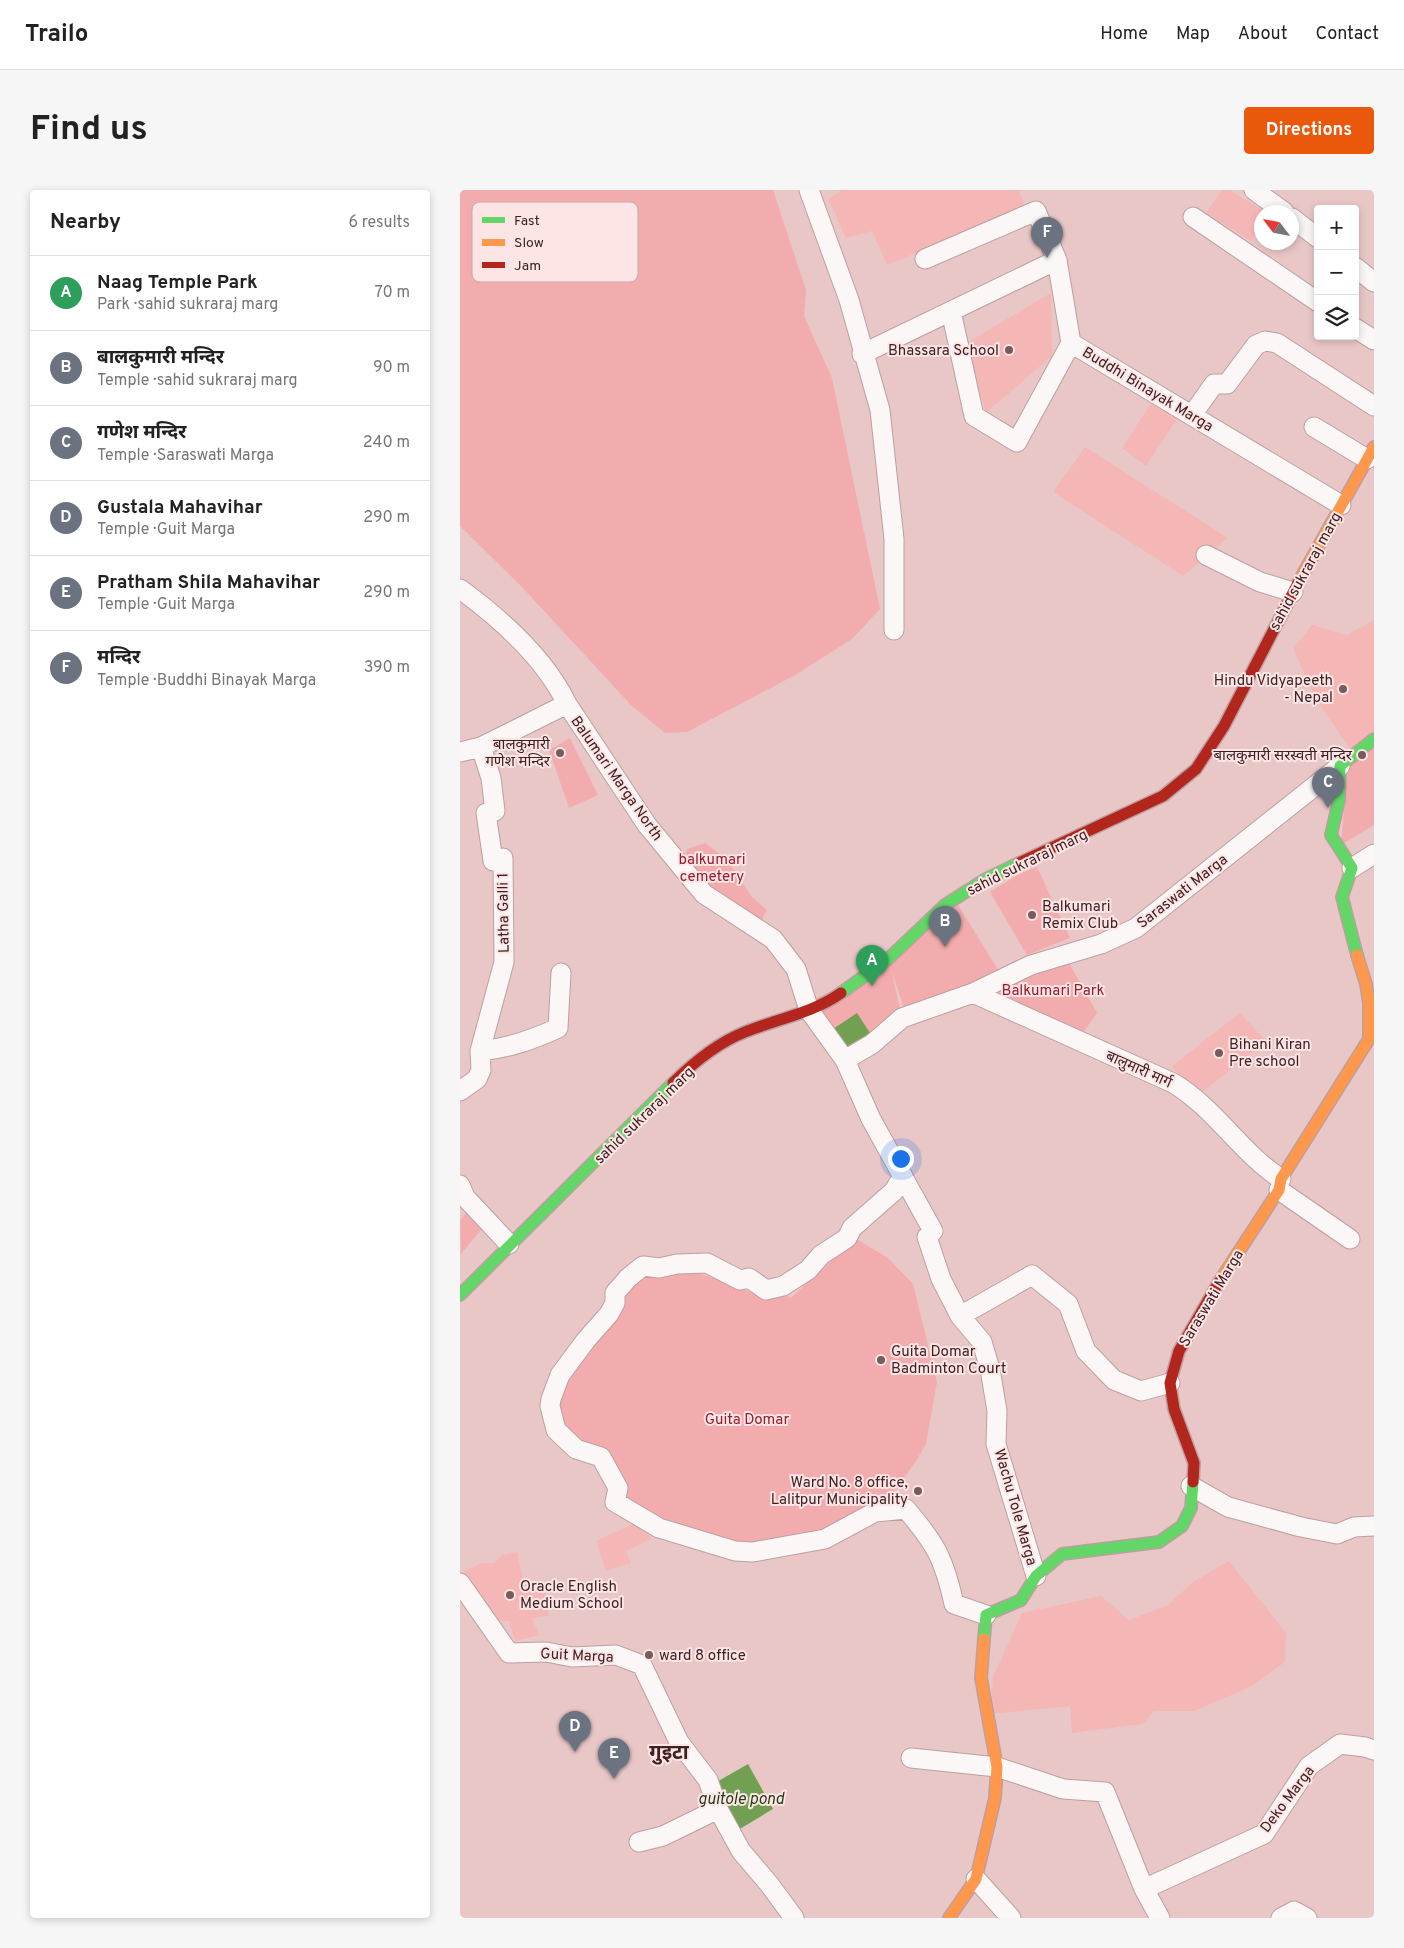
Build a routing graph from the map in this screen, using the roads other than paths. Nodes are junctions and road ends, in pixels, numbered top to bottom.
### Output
1 (808, 190) edge
2 (1254, 190) edge
3 (1274, 205) edge
4 (1193, 217) dead end
5 (1299, 223) edge
6 (1314, 235) edge
7 (925, 259) dead end
8 (1057, 260) junction
9 (1359, 270) edge
10 (1374, 282) edge
11 (1314, 299) edge
12 (951, 311) junction
13 (1359, 331) edge
14 (1374, 340) edge
15 (1070, 343) junction
16 (862, 354) junction
17 (1374, 406) edge
18 (1192, 414) junction
19 (1314, 427) dead end
20 (1369, 465) edge
21 (1341, 505) junction
22 (1206, 555) dead end
23 (460, 589) edge
24 (1293, 592) junction
25 (894, 630) dead end
26 (567, 704) junction
27 (1374, 739) edge
28 (481, 747) junction
29 (460, 752) edge
30 (1340, 766) junction
31 (1374, 854) edge
32 (1352, 868) junction
33 (561, 974) dead end
34 (973, 993) junction
35 (809, 1010) junction
36 (480, 1051) junction
37 (845, 1060) junction
38 (460, 1091) edge
39 (903, 1176) junction
40 (460, 1185) edge
41 (1280, 1185) junction
42 (1350, 1239) dead end
43 (509, 1244) junction
44 (460, 1294) edge
45 (960, 1316) junction
46 (1170, 1383) junction
47 (1192, 1486) junction
48 (1374, 1526) edge
49 (1036, 1576) junction
50 (460, 1583) edge
51 (986, 1615) junction
52 (1374, 1750) edge
53 (911, 1758) dead end
54 (997, 1767) junction
55 (718, 1809) junction
56 (638, 1842) dead end
57 (976, 1879) junction
58 (1144, 1888) junction
59 (794, 1918) edge
60 (949, 1918) edge
61 (1011, 1918) edge
62 (1160, 1918) edge
63 (1281, 1918) edge
64 (1308, 1918) edge

1 - 16 street
2 - 3 street
4 - 11 street
5 - 6 street
7 - 8 street
8 - 12 street
8 - 15 street
9 - 10 street
12 - 15 street, Buddhi Binayak Marga
12 - 16 street
13 - 14 street
15 - 18 street, Buddhi Binayak Marga
16 - 25 street
17 - 18 street
18 - 21 street, Buddhi Binayak Marga
19 - 20 street
20 - 21 street, sahid sukraraj marg
21 - 24 street, sahid sukraraj marg
22 - 24 street
23 - 26 street, Balumari Marga North
24 - 35 street, sahid sukraraj marg
26 - 28 street
26 - 35 street, Balumari Marga North
27 - 30 street, Saraswati Marga
28 - 29 street
28 - 36 street, Latha Galli 1
30 - 32 street
30 - 34 street, Saraswati Marga
31 - 32 street
32 - 41 street, Saraswati Marga
33 - 36 street
34 - 37 street, Saraswati Marga
34 - 41 street, बालुमारी मार्ग
35 - 37 street, Wachu Tole Marga
35 - 43 street, sahid sukraraj marg
36 - 38 street, Latha Galli 1
37 - 39 street, Wachu Tole Marga
39 - 45 street, Wachu Tole Marga
39 - 51 street
40 - 43 street
41 - 42 street, बालुमारी मार्ग
41 - 46 street, Saraswati Marga
43 - 44 street, sahid sukraraj marg
45 - 46 street
45 - 49 street, Wachu Tole Marga
46 - 47 street, Saraswati Marga
47 - 48 street
47 - 49 street, Saraswati Marga
49 - 51 street, Saraswati Marga
50 - 55 street, Guit Marga
51 - 54 street
52 - 58 street, Deko Marga
53 - 54 street
54 - 57 street
54 - 58 street
55 - 56 street
55 - 59 street, Guit Marga
57 - 60 street
57 - 61 street
58 - 62 street
63 - 64 street

